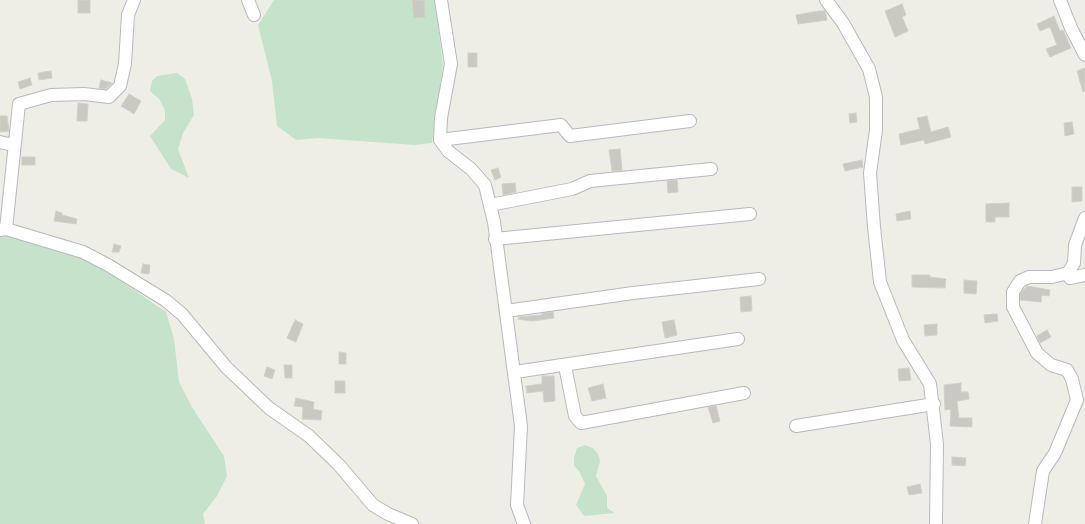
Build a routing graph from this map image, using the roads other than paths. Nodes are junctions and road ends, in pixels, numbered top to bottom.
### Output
1 (134, 0) edge
2 (248, 0) edge
3 (441, 0) edge
4 (826, 0) edge
5 (1060, 0) edge
6 (254, 15) dead end
7 (1085, 55) edge
8 (690, 121) dead end
9 (440, 140) junction
10 (0, 142) edge
11 (13, 145) junction
12 (710, 169) dead end
13 (490, 205) junction
14 (750, 214) dead end
15 (1085, 218) edge
16 (3, 229) edge
17 (495, 239) junction
18 (1068, 273) junction
19 (1085, 275) edge
20 (759, 280) dead end
21 (506, 311) junction
22 (738, 338) dead end
23 (565, 366) junction
24 (515, 372) junction
25 (744, 394) dead end
26 (934, 404) junction
27 (796, 426) dead end
28 (412, 524) edge
29 (524, 524) edge
30 (936, 524) edge
31 (1035, 524) edge

1 - 11 street
2 - 6 street
3 - 9 street
4 - 26 street
5 - 7 street
8 - 9 street
9 - 13 street
10 - 11 street
11 - 16 street
12 - 13 street
13 - 17 street
14 - 17 street
15 - 18 street
16 - 28 street
17 - 21 street
18 - 19 street
18 - 31 street
20 - 21 street
21 - 24 street
22 - 23 street
23 - 24 street
23 - 25 street
24 - 29 street
26 - 27 street
26 - 30 street

